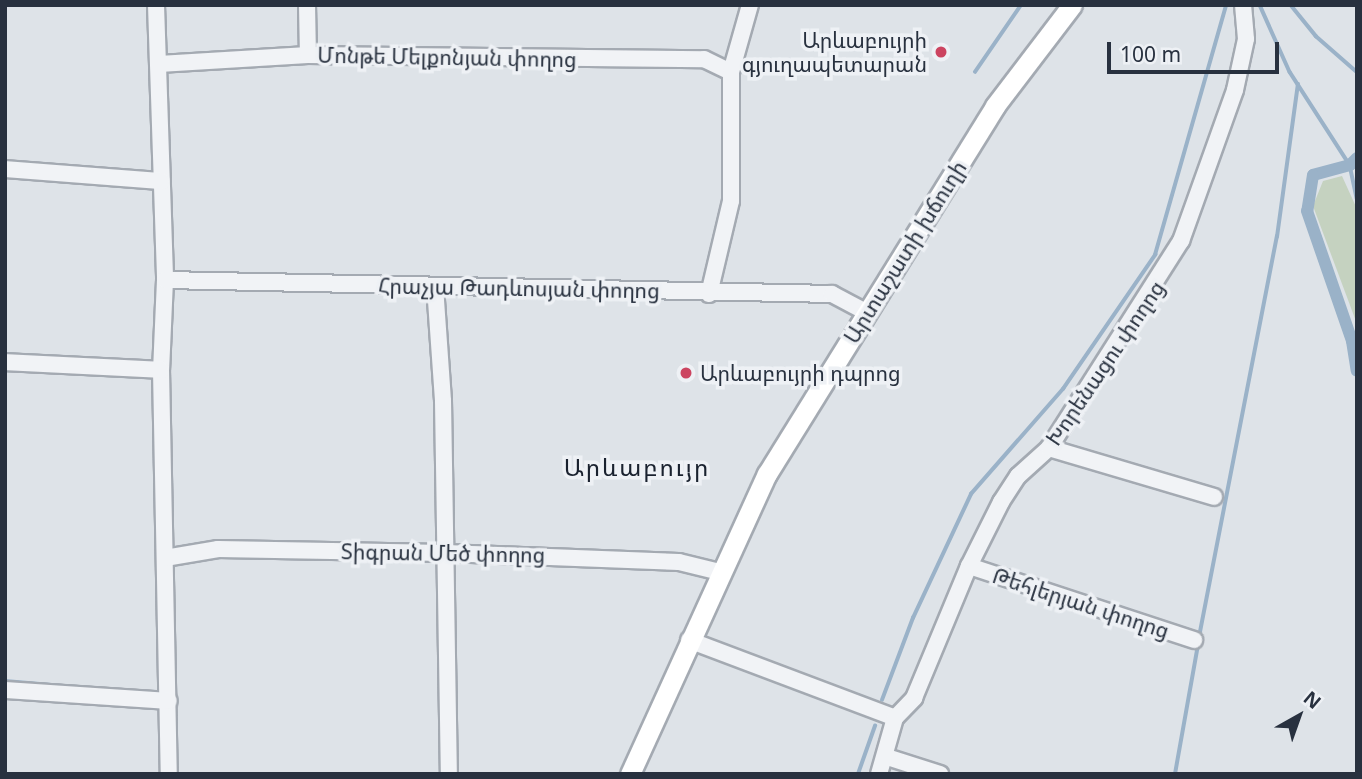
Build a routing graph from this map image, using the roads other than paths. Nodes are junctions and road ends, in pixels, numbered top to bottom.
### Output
1 (156, 5) edge
2 (307, 5) edge
3 (750, 5) edge
4 (1072, 5) edge
5 (1243, 5) edge
6 (308, 55) junction
7 (159, 64) junction
8 (731, 72) junction
9 (5, 169) edge
10 (162, 181) junction
11 (165, 280) junction
12 (435, 286) junction
13 (709, 294) junction
14 (867, 313) junction
15 (5, 362) edge
16 (161, 370) junction
17 (1049, 448) junction
18 (1214, 497) dead end
19 (445, 553) junction
20 (165, 558) junction
21 (968, 566) junction
22 (720, 572) junction
23 (689, 640) junction
24 (1194, 640) dead end
25 (5, 690) edge
26 (169, 701) junction
27 (895, 718) junction
28 (887, 757) junction
29 (169, 774) edge
30 (449, 774) edge
31 (630, 774) edge
32 (879, 774) edge
33 (940, 774) edge

1 - 7 street
2 - 6 street
3 - 8 street
4 - 14 main road, Արտաշատի խճուղի
5 - 17 street, Խորենացու փողոց
6 - 7 street, Մոնթե Մելքոնյան փողոց
6 - 8 street, Մոնթե Մելքոնյան փողոց
7 - 10 street
8 - 13 street
9 - 10 street
10 - 11 street
11 - 12 street, Հրաչյա Թադևոսյան փողոց
11 - 16 street
12 - 13 street, Հրաչյա Թադևոսյան փողոց
12 - 19 street
13 - 14 street, Հրաչյա Թադևոսյան փողոց
14 - 22 main road, Արտաշատի խճուղի
15 - 16 street
16 - 20 street
17 - 18 street
17 - 21 street, Խորենացու փողոց
19 - 20 street, Տիգրան Մեծ փողոց
19 - 22 street, Տիգրան Մեծ փողոց
19 - 30 street
20 - 26 street
21 - 24 street, Թեհլերյան փողոց
21 - 27 street, Խորենացու փողոց
22 - 23 main road, Արտաշատի խճուղի
23 - 27 street
23 - 31 main road, Արտաշատի խճուղի
25 - 26 street
26 - 29 street
27 - 28 street, Խորենացու փողոց
28 - 32 street, Խորենացու փողոց
28 - 33 street

